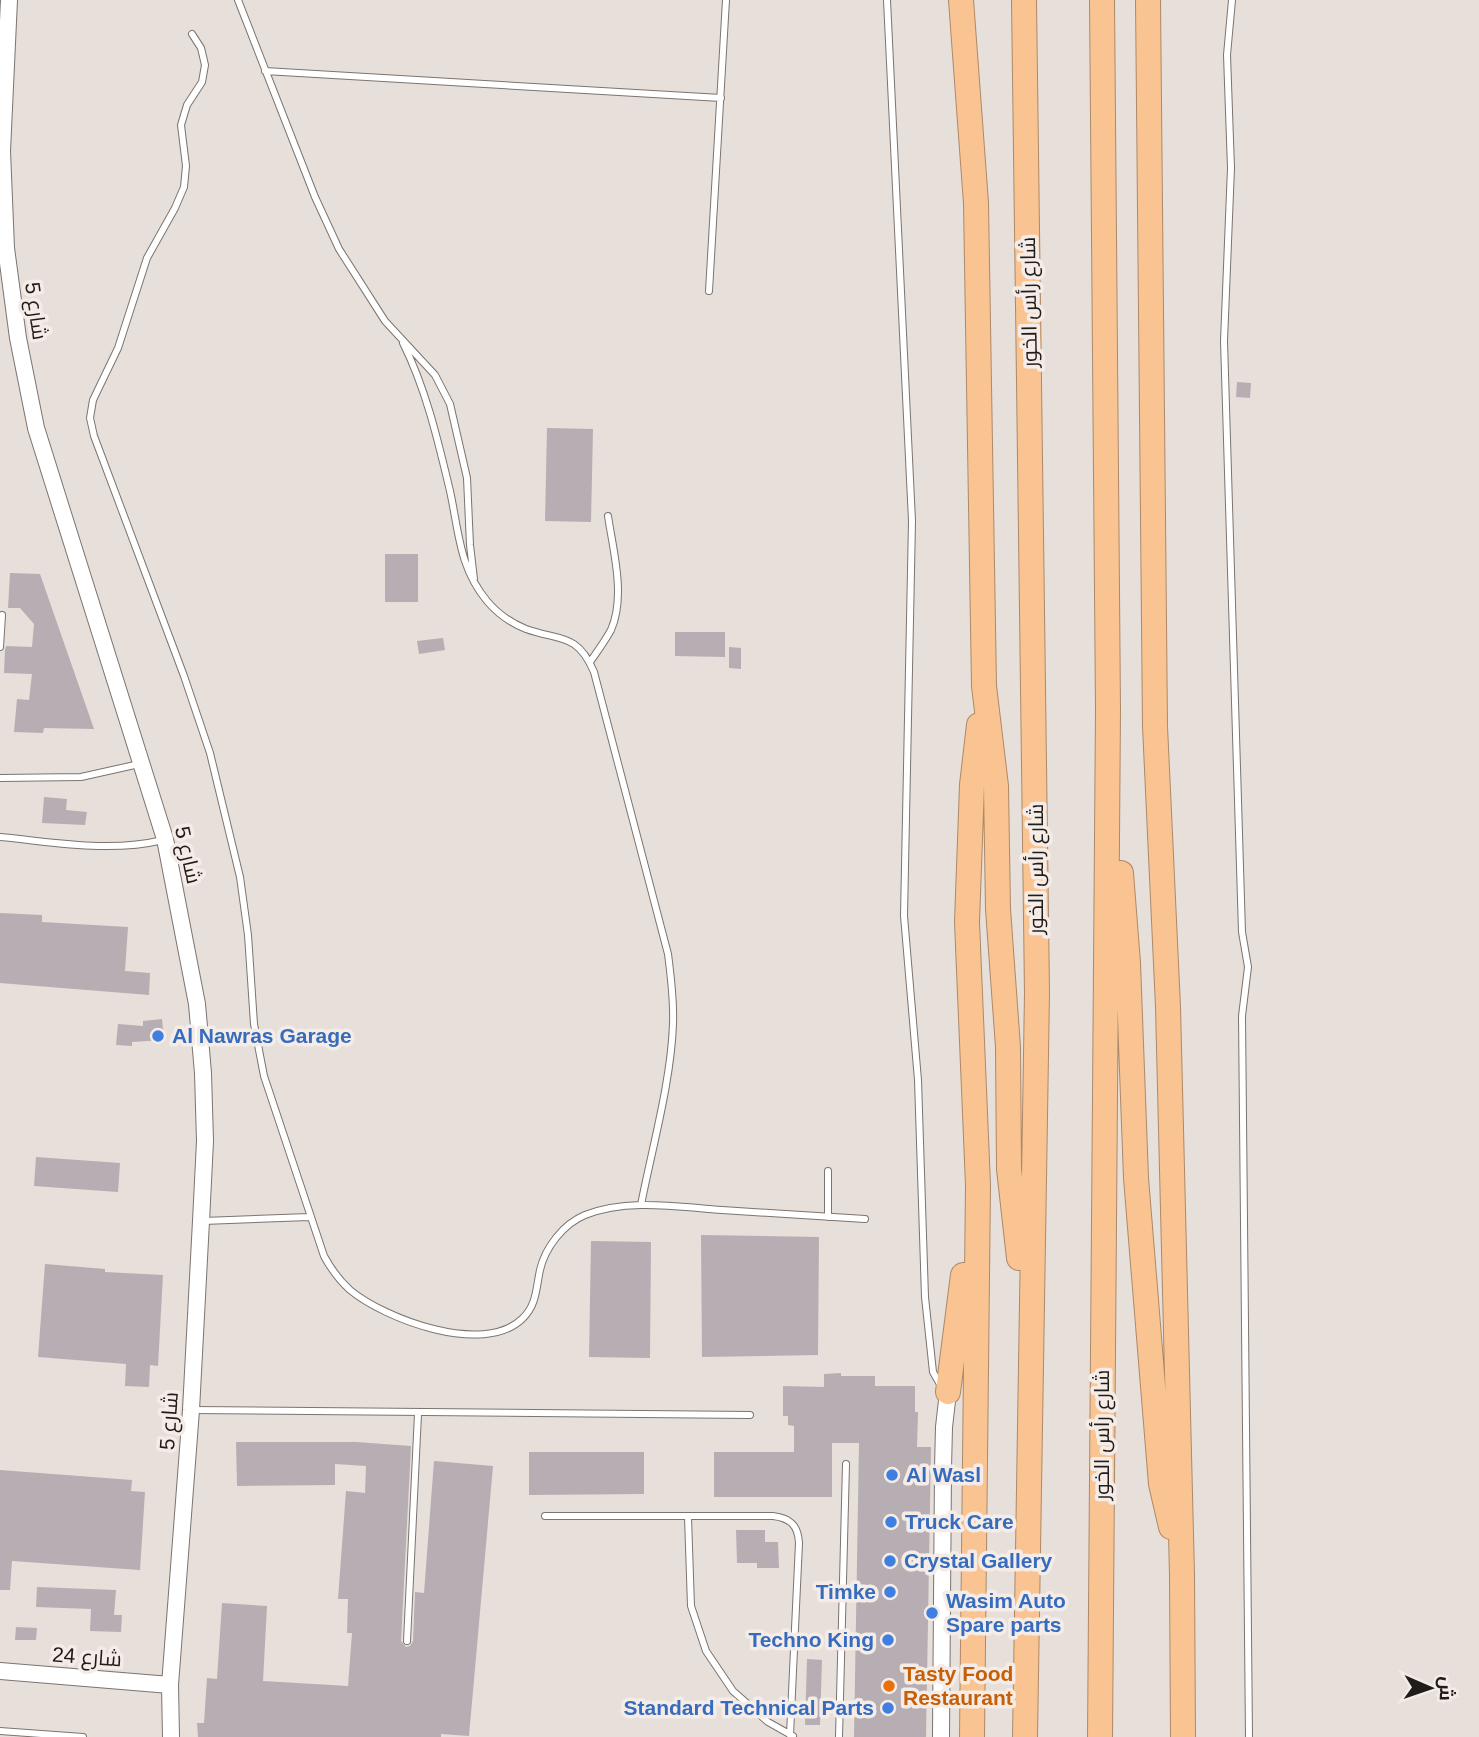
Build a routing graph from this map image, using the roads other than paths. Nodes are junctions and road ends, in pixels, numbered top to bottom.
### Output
1 (9, 0) edge
2 (238, 0) edge
3 (726, 0) edge
4 (887, 0) edge
5 (961, 0) edge
6 (977, 0) edge
7 (1024, 0) edge
8 (1102, 0) edge
9 (1148, 0) edge
10 (1232, 0) edge
11 (192, 34) dead end
12 (265, 71) junction
13 (721, 98) junction
14 (976, 203) junction
15 (3, 247) edge
16 (709, 291) dead end
17 (403, 343) junction
18 (608, 516) dead end
19 (475, 581) junction
20 (2, 615) dead end
21 (0, 647) edge
22 (590, 662) junction
23 (984, 686) junction
24 (1108, 710) junction
25 (141, 764) junction
26 (0, 778) edge
27 (0, 837) edge
28 (165, 839) junction
29 (975, 1107) junction
30 (828, 1171) dead end
31 (640, 1205) junction
32 (309, 1217) junction
33 (828, 1217) junction
34 (865, 1219) dead end
35 (201, 1221) junction
36 (1030, 1363) junction
37 (948, 1392) junction
38 (191, 1410) junction
39 (418, 1414) junction
40 (750, 1415) dead end
41 (846, 1464) dead end
42 (545, 1516) dead end
43 (688, 1517) junction
44 (1182, 1575) junction
45 (407, 1641) dead end
46 (0, 1671) edge
47 (170, 1685) junction
48 (0, 1731) edge
49 (792, 1736) edge
50 (83, 1737) edge
51 (171, 1737) edge
52 (839, 1737) edge
53 (941, 1737) edge
54 (972, 1737) edge
55 (1025, 1737) edge
56 (1100, 1737) edge
57 (1183, 1737) edge
58 (1249, 1737) edge

1 - 15 street, شارع 5
2 - 12 lane
3 - 13 lane
4 - 37 lane
5 - 14 highway
6 - 14 highway
7 - 36 highway, شارع رأس الخور
8 - 24 highway, شارع رأس الخور
9 - 44 highway
10 - 58 lane
11 - 32 lane
12 - 13 lane
12 - 17 lane
13 - 16 lane
14 - 23 highway
15 - 25 street, شارع 5
17 - 19 lane
17 - 19 lane
18 - 22 lane
19 - 22 lane
20 - 21 lane
22 - 31 lane
23 - 29 highway
23 - 36 highway
24 - 44 highway
24 - 56 highway, شارع رأس الخور
25 - 26 lane
25 - 28 street, شارع 5
27 - 28 lane
28 - 35 street, شارع 5
29 - 37 highway
29 - 54 highway
30 - 33 lane
31 - 32 lane
31 - 33 lane
32 - 35 lane
33 - 34 lane
35 - 38 street, شارع 5
36 - 55 highway, شارع رأس الخور
37 - 53 street
38 - 39 lane
38 - 47 street, شارع 5
39 - 40 lane
39 - 45 lane
41 - 52 lane
42 - 43 lane
43 - 49 lane
43 - 49 lane
44 - 57 highway
46 - 47 street, شارع 24
47 - 51 street, شارع 5
48 - 50 lane

